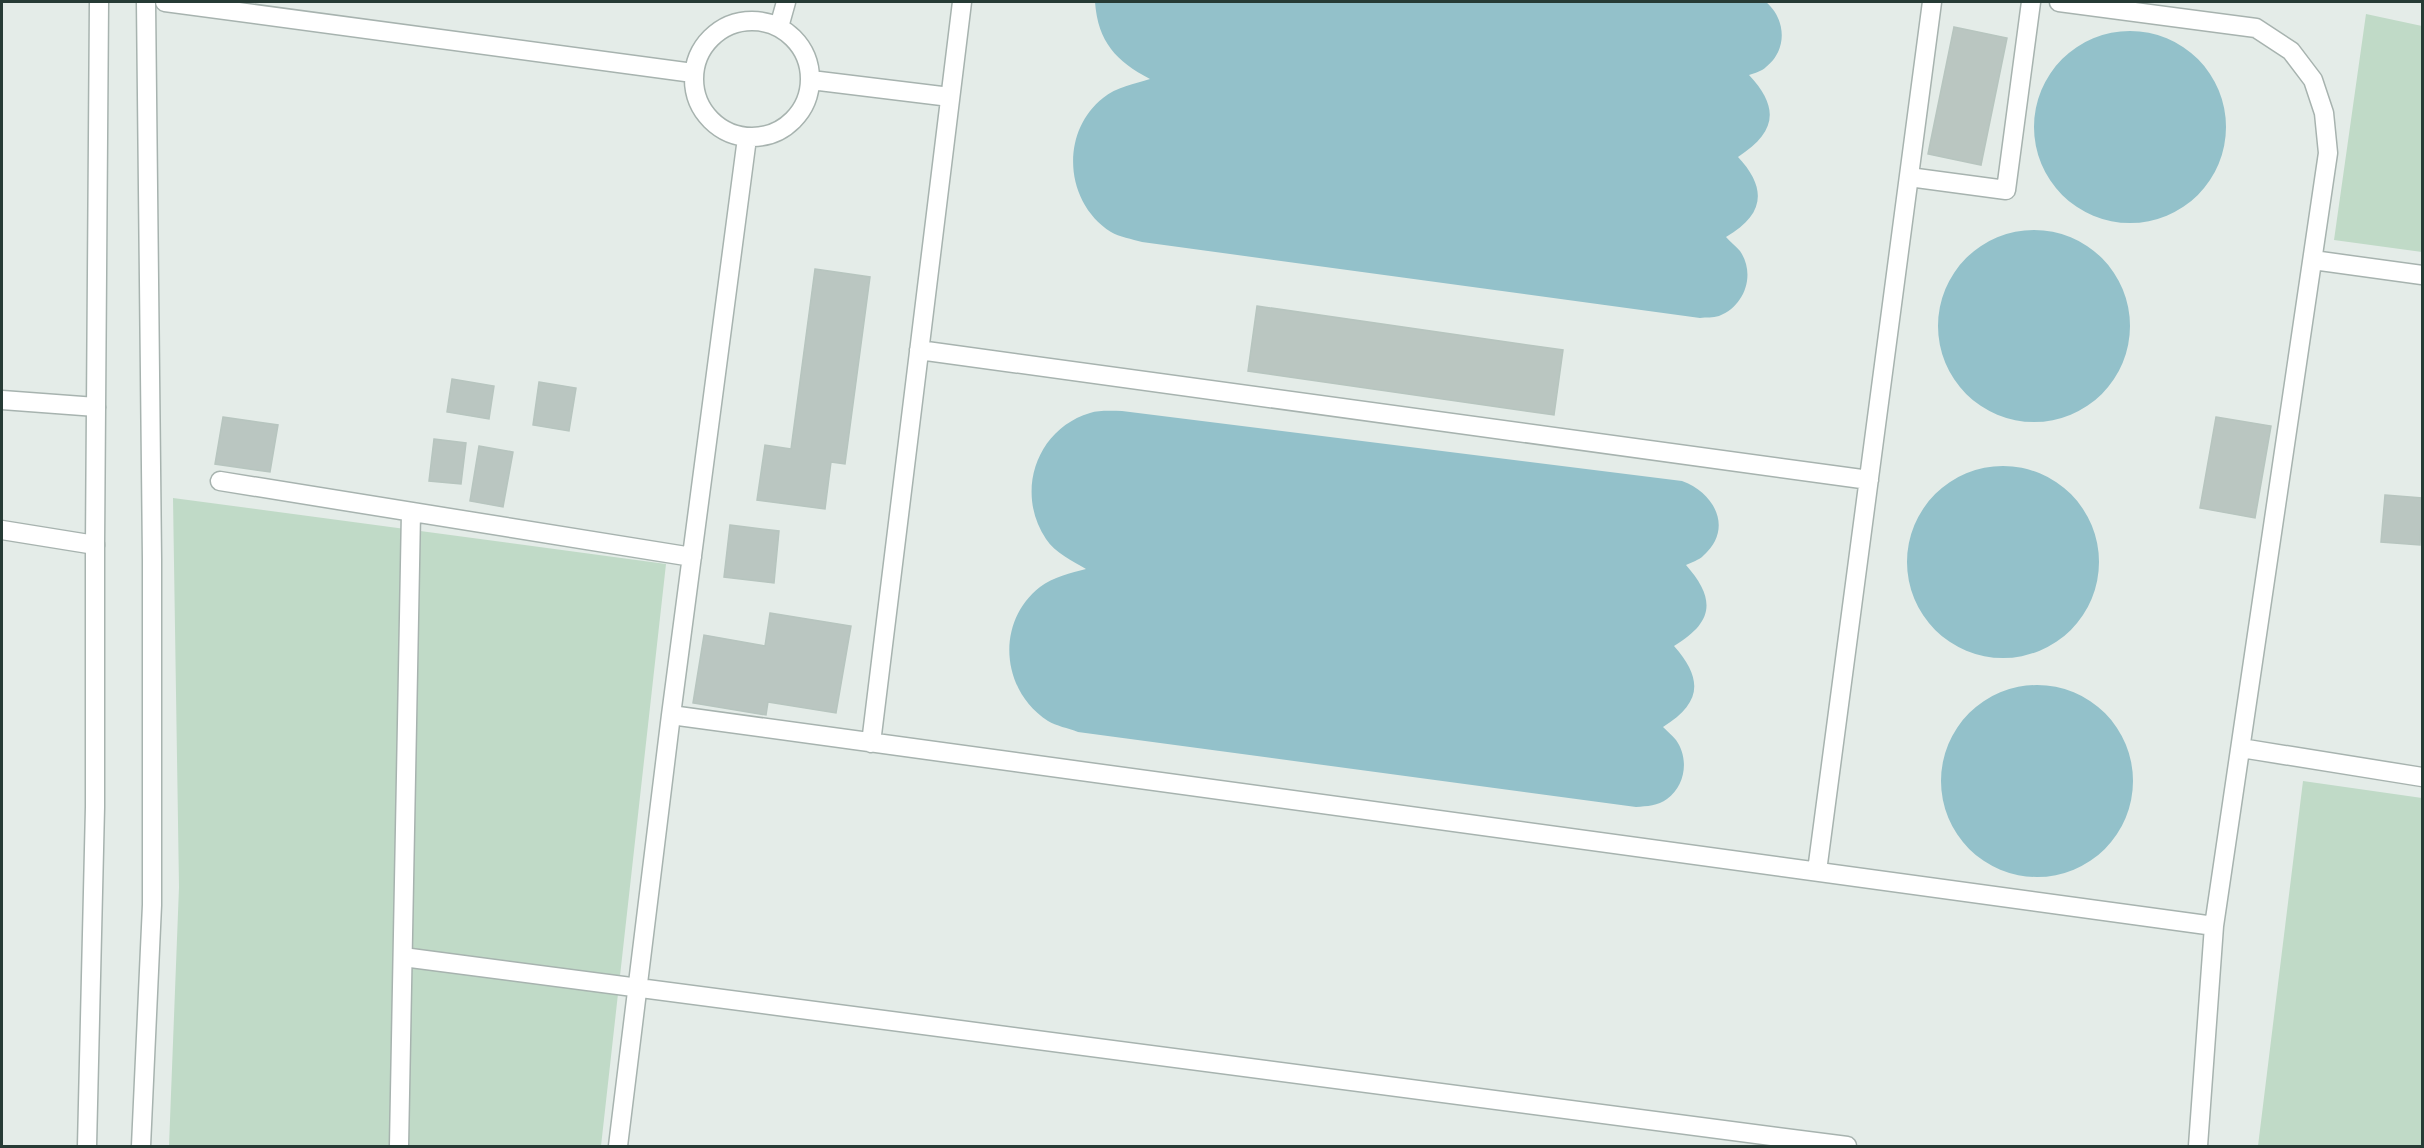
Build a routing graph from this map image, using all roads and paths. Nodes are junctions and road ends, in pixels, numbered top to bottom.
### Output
1 (99, 2) edge
2 (146, 2) edge
3 (165, 2) edge
4 (786, 2) edge
5 (962, 2) edge
6 (1932, 2) edge
7 (2031, 2) edge
8 (2059, 2) edge
9 (779, 27) junction
10 (693, 73) junction
11 (811, 80) junction
12 (950, 97) junction
13 (747, 138) junction
14 (1909, 177) junction
15 (2313, 260) junction
16 (2422, 275) edge
17 (919, 350) junction
18 (2, 400) edge
19 (96, 407) junction
20 (1869, 480) junction
21 (220, 481) dead end
22 (411, 512) junction
23 (2, 530) edge
24 (95, 545) junction
25 (692, 557) junction
26 (671, 715) junction
27 (871, 743) junction
28 (2241, 748) junction
29 (2422, 777) edge
30 (1817, 872) junction
31 (2214, 926) junction
32 (403, 957) junction
33 (638, 988) junction
34 (87, 1146) edge
35 (141, 1146) edge
36 (399, 1146) edge
37 (618, 1146) edge
38 (1847, 1146) edge
39 (2198, 1146) edge

1 - 19 street
2 - 35 street
3 - 10 street
4 - 9 street
5 - 12 street
6 - 14 street
7 - 14 street
8 - 15 street
9 - 10 street
9 - 11 street
10 - 13 street
11 - 12 street
11 - 13 street
12 - 17 street
13 - 25 street
14 - 20 street
15 - 16 street
15 - 28 street
17 - 20 street
17 - 27 street
18 - 19 street
19 - 24 street
20 - 30 street
21 - 22 street
22 - 25 street
22 - 32 street
23 - 24 street
24 - 34 street
25 - 26 street
26 - 27 street
26 - 33 street
27 - 30 street
28 - 29 street
28 - 31 street
30 - 31 street
31 - 39 street
32 - 33 street
32 - 36 street
33 - 37 street
33 - 38 street

